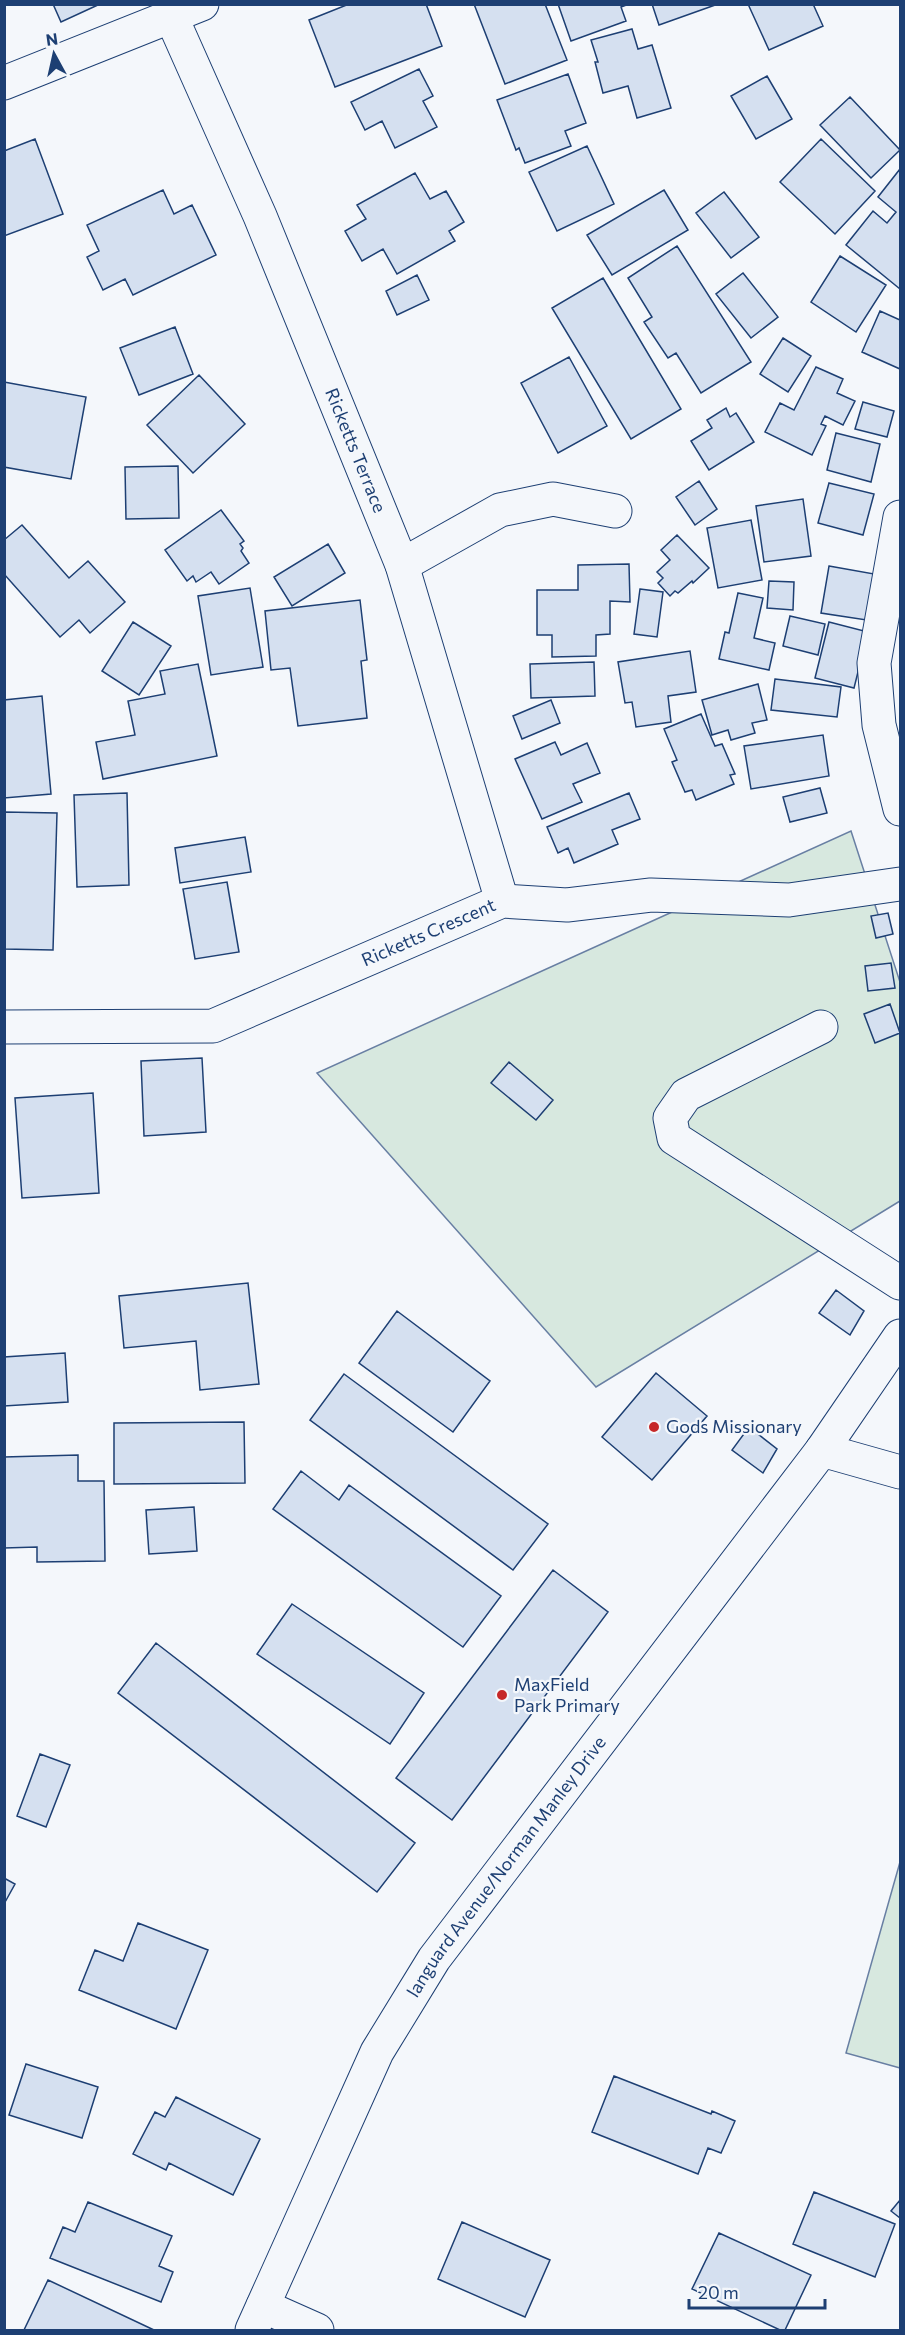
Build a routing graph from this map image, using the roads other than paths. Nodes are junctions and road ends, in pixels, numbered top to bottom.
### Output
1 (202, 4) edge
2 (171, 16) junction
3 (4, 83) edge
4 (615, 511) dead end
5 (900, 518) edge
6 (402, 565) junction
7 (900, 809) edge
8 (900, 884) edge
9 (502, 901) junction
10 (4, 1027) edge
11 (821, 1027) dead end
12 (900, 1283) edge
13 (900, 1336) edge
14 (822, 1450) junction
15 (900, 1472) edge
16 (257, 2318) edge
17 (317, 2331) edge

1 - 2 street
2 - 3 street
2 - 6 street, Ricketts Terrace
4 - 6 street
5 - 7 street
6 - 9 street, Ricketts Terrace
8 - 9 street, Ricketts Crescent
9 - 10 street, Ricketts Crescent
11 - 12 street
13 - 14 street, languard Avenue/Norman Manley Drive
14 - 15 street
14 - 16 street, languard Avenue/Norman Manley Drive
16 - 17 street

